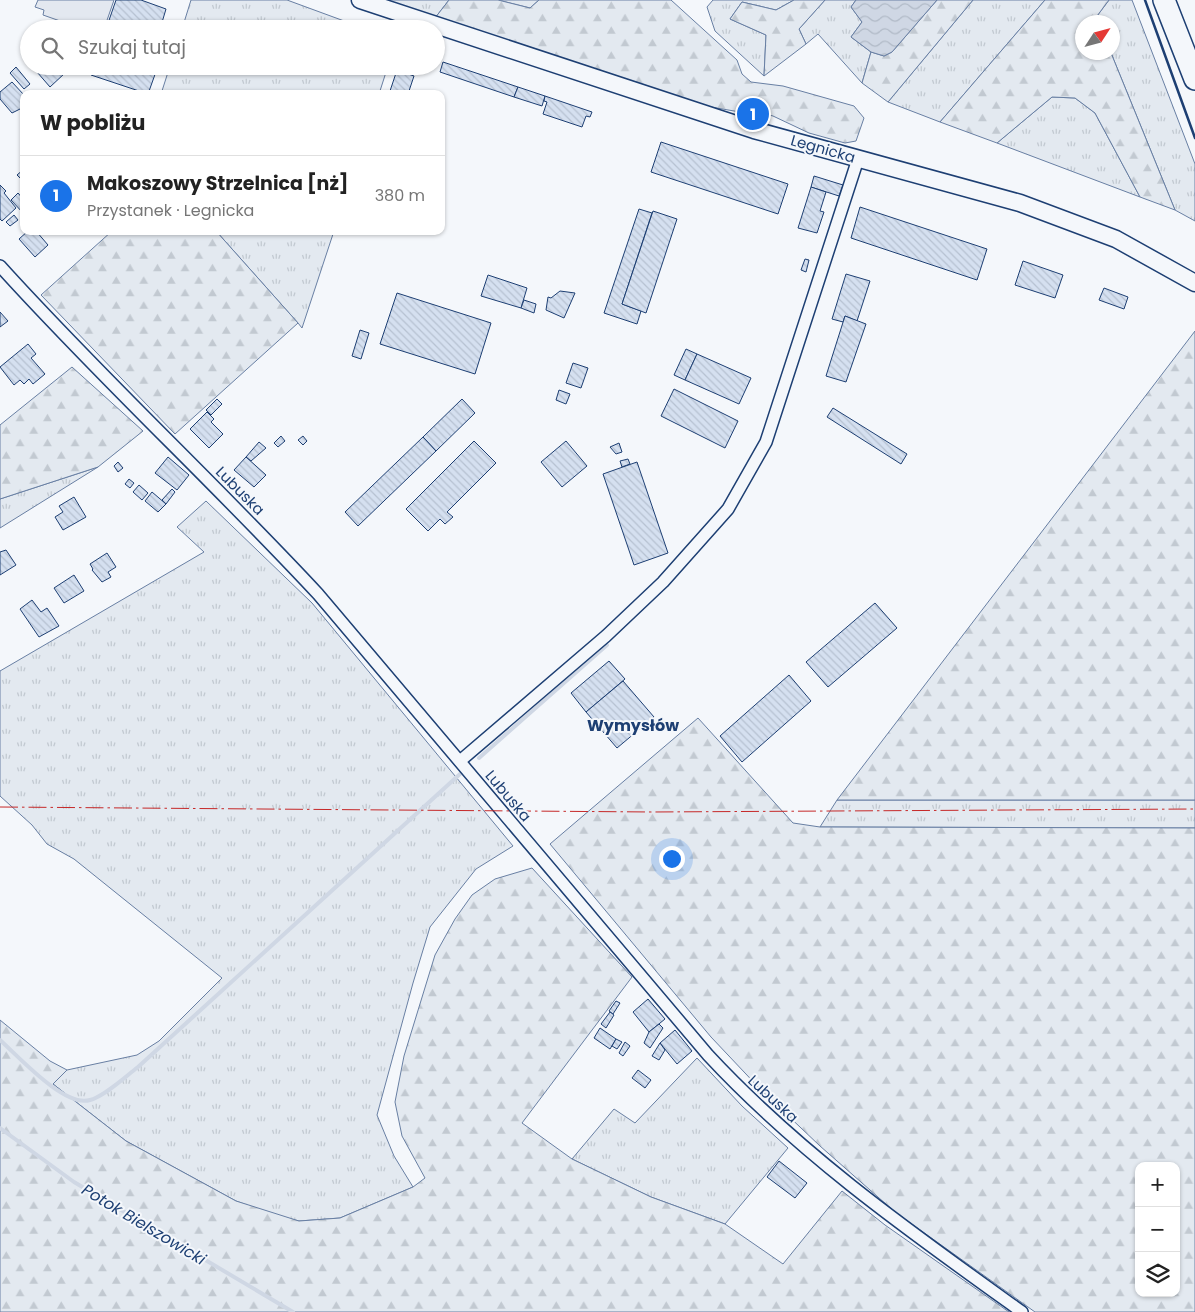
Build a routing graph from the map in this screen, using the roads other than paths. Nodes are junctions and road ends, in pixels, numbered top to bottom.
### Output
1 (360, 0) edge
2 (1164, 0) edge
3 (421, 20) edge
4 (445, 28) edge
5 (1195, 79) edge
6 (858, 159) junction
7 (0, 266) edge
8 (1195, 283) edge
9 (460, 761) junction
10 (1022, 1312) edge

1 - 3 main road, Legnicka
2 - 5 highway
4 - 6 main road, Legnicka
6 - 8 main road, Legnicka
6 - 9 street
7 - 9 street, Lubuska
9 - 10 street, Lubuska

